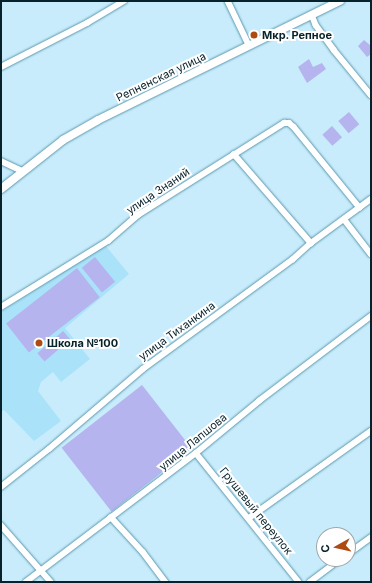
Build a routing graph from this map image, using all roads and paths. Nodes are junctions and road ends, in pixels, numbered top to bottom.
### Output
1 (124, 1) edge
2 (228, 1) edge
3 (340, 1) edge
4 (312, 15) junction
5 (249, 45) junction
6 (1, 67) edge
7 (371, 96) edge
8 (234, 154) junction
9 (1, 161) edge
10 (22, 171) junction
11 (1, 189) edge
12 (371, 199) edge
13 (360, 208) junction
14 (344, 219) junction
15 (311, 243) junction
16 (371, 254) edge
17 (1, 307) edge
18 (371, 316) edge
19 (371, 431) edge
20 (196, 453) junction
21 (1, 487) edge
22 (111, 518) junction
23 (249, 518) junction
24 (1, 524) edge
25 (371, 537) edge
26 (356, 548) edge
27 (330, 567) edge
28 (42, 570) junction
29 (26, 582) edge
30 (51, 582) edge
31 (166, 582) edge
32 (299, 582) edge
33 (310, 582) edge

1 - 6 street
2 - 5 street
3 - 4 street, Репненская улица
4 - 5 street, Репненская улица
4 - 7 street
5 - 10 street, Репненская улица
8 - 13 street, улица Знаний
8 - 15 street
8 - 17 street, улица Знаний
9 - 10 street
10 - 11 street, Репненская улица
12 - 13 street, улица Тиханкина
13 - 14 street, улица Тиханкина
14 - 15 street, улица Тиханкина
14 - 16 street
15 - 21 street, улица Тиханкина
18 - 20 street, улица Лапшова
19 - 23 street
20 - 22 street, улица Лапшова
20 - 23 street, Грушевый переулок
22 - 28 street, улица Лапшова
22 - 31 street
23 - 32 street, Грушевый переулок
24 - 28 street
25 - 26 street
27 - 33 street
28 - 29 street, улица Лапшова
28 - 30 street

